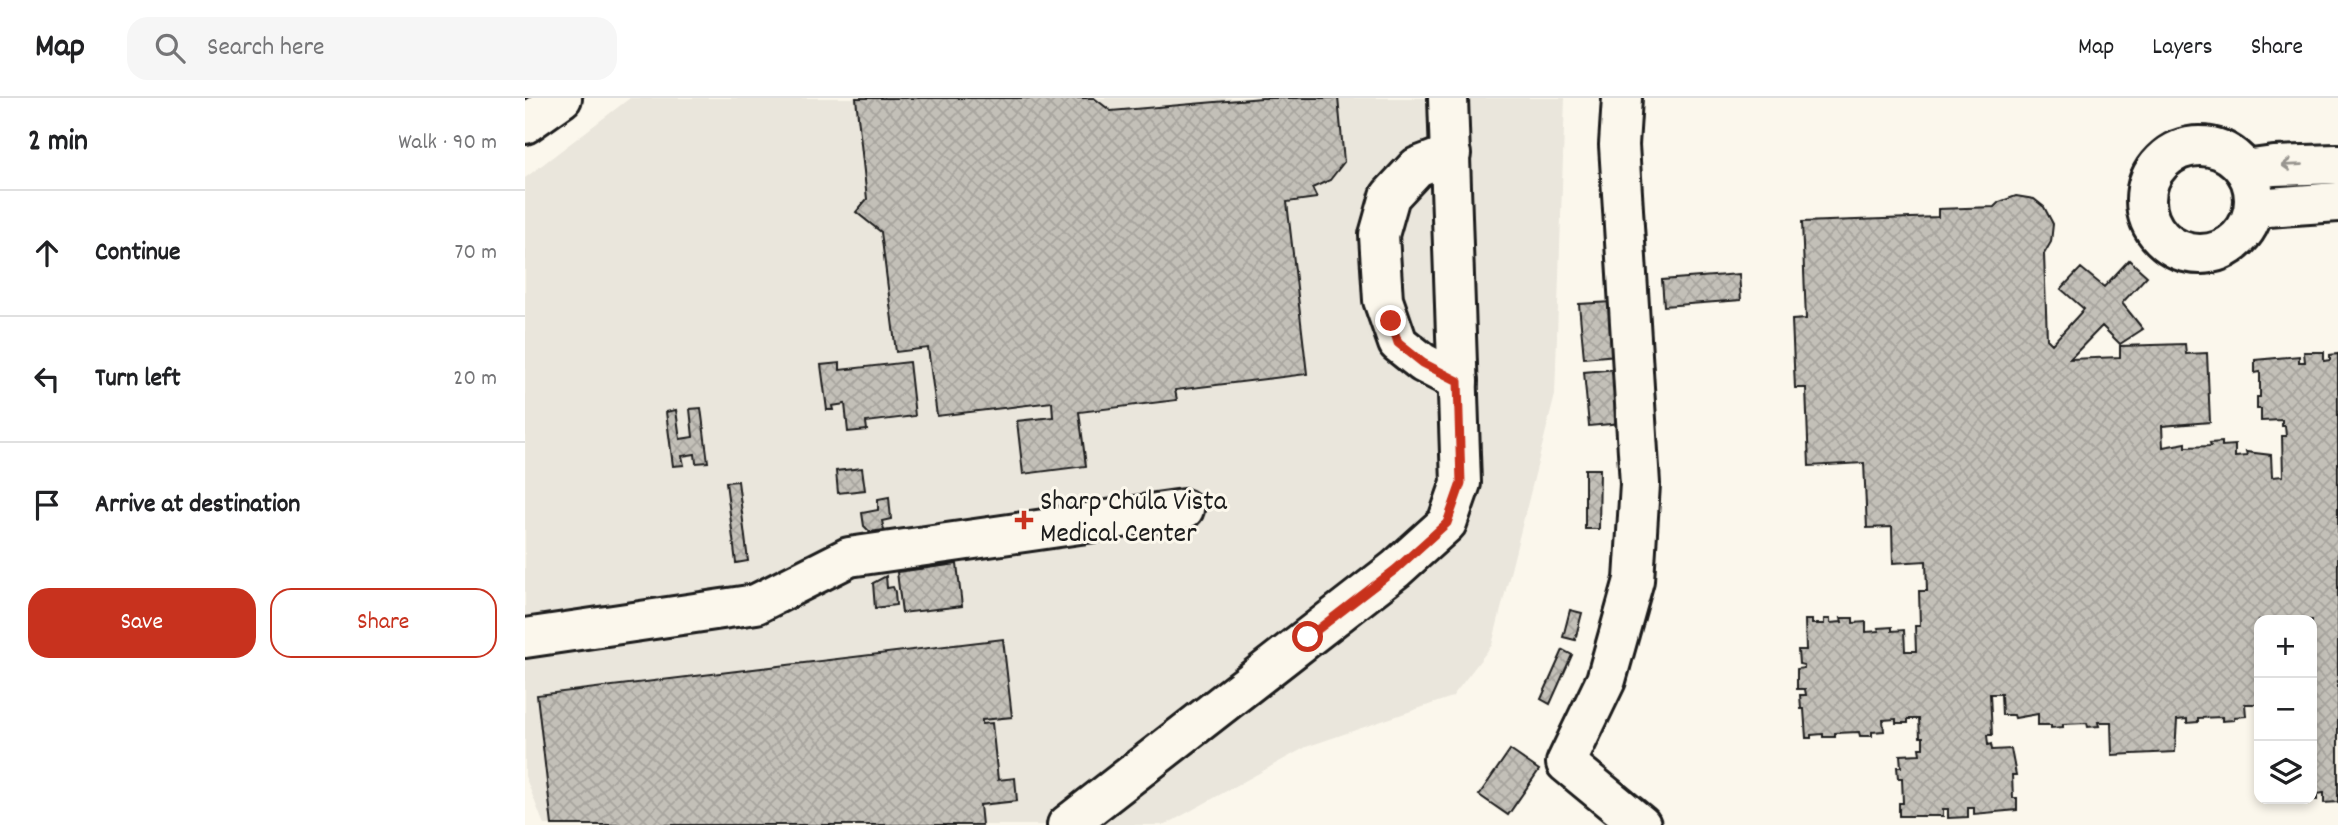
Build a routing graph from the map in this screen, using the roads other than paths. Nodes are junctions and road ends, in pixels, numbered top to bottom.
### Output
1 (562, 98) edge
2 (1448, 98) edge
3 (1622, 98) edge
4 (525, 124) edge
5 (1451, 154) junction
6 (2338, 164) edge
7 (2245, 170) junction
8 (2338, 202) edge
9 (2254, 208) junction
10 (1458, 381) junction
11 (1184, 509) dead end
12 (525, 638) edge
13 (1067, 825) edge
14 (1641, 825) edge

1 - 4 street
2 - 5 street
3 - 14 street
5 - 10 street
5 - 10 street
6 -> 7 street
7 - 9 street
7 - 9 street
8 - 9 street
10 - 13 street
11 - 12 street

